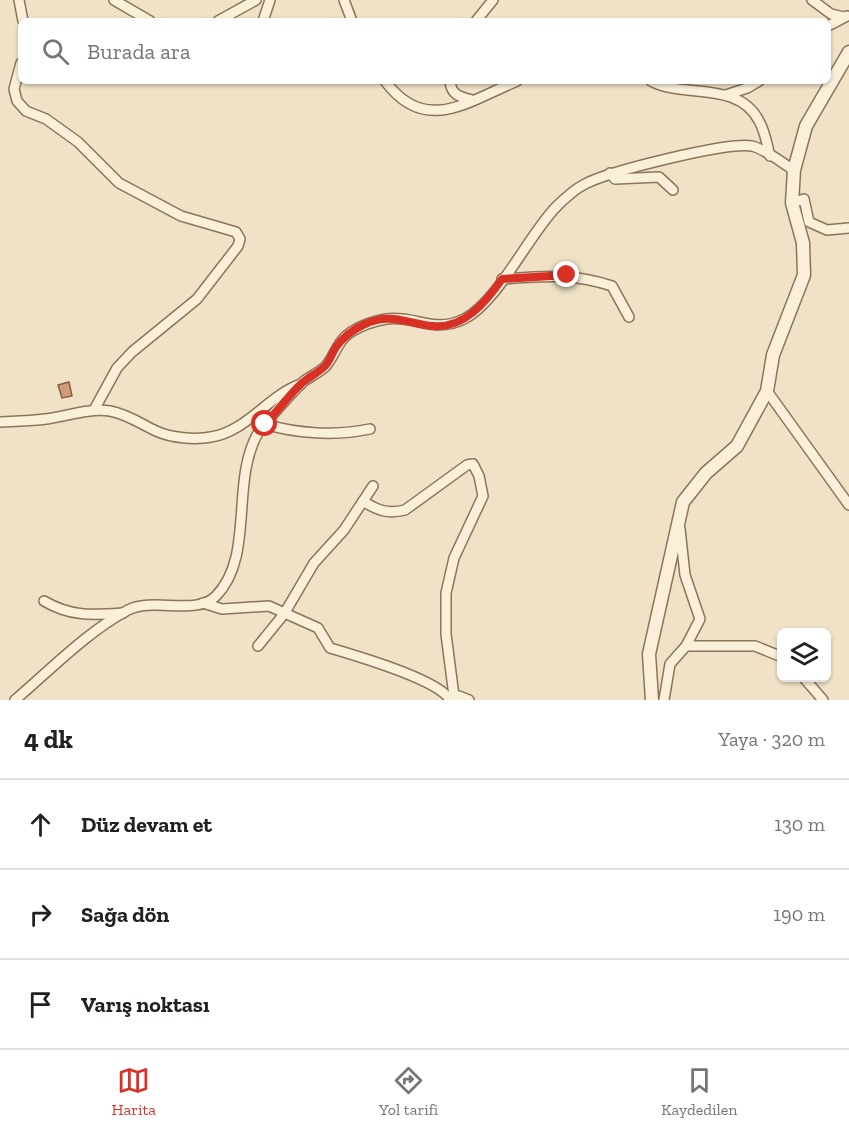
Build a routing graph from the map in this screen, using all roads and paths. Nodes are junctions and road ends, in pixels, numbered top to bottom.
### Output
1 (19, 0) edge
2 (114, 0) edge
3 (256, 0) edge
4 (270, 0) edge
5 (344, 0) edge
6 (493, 0) edge
7 (812, 0) edge
8 (847, 16) edge
9 (22, 18) edge
10 (145, 18) edge
11 (223, 18) edge
12 (264, 18) edge
13 (351, 18) edge
14 (478, 18) edge
15 (831, 24) edge
16 (849, 52) edge
17 (18, 74) edge
18 (831, 83) edge
19 (387, 84) edge
20 (450, 84) edge
21 (510, 84) edge
22 (659, 84) edge
23 (754, 84) edge
24 (830, 84) edge
25 (725, 95) junction
26 (472, 100) junction
27 (770, 156) junction
28 (794, 170) junction
29 (610, 173) junction
30 (673, 190) dead end
31 (792, 203) junction
32 (849, 228) edge
33 (502, 279) junction
34 (629, 317) dead end
35 (301, 384) junction
36 (767, 391) junction
37 (94, 410) junction
38 (0, 422) edge
39 (265, 424) junction
40 (370, 429) dead end
41 (373, 486) dead end
42 (363, 501) junction
43 (849, 505) edge
44 (679, 523) junction
45 (45, 601) dead end
46 (203, 603) junction
47 (123, 613) junction
48 (284, 614) junction
49 (258, 645) dead end
50 (686, 646) junction
51 (777, 655) edge
52 (807, 682) edge
53 (454, 696) junction
54 (15, 700) edge
55 (469, 700) edge
56 (652, 700) edge
57 (664, 700) edge
58 (823, 700) edge

1 - 9 street
2 - 10 street
3 - 11 street
4 - 12 street
5 - 13 street
6 - 14 street
7 - 8 street
8 - 15 street
16 - 18 street
17 - 37 street
19 - 26 street
20 - 26 street
21 - 26 street
22 - 25 street
23 - 25 street
24 - 28 street
25 - 27 street
27 - 28 street
27 - 29 street
28 - 31 street
29 - 30 street
29 - 33 street
31 - 32 street
31 - 36 street
33 - 34 street
33 - 35 street
35 - 37 street
35 - 39 street
36 - 43 street
36 - 44 street
37 - 38 street
39 - 40 street
39 - 46 street
41 - 42 street
42 - 48 street
42 - 53 street
44 - 50 street
44 - 56 street
45 - 47 street
46 - 47 street
46 - 48 street
47 - 54 street
48 - 49 street
48 - 53 street
50 - 51 street
50 - 57 street
52 - 58 street
53 - 55 street

